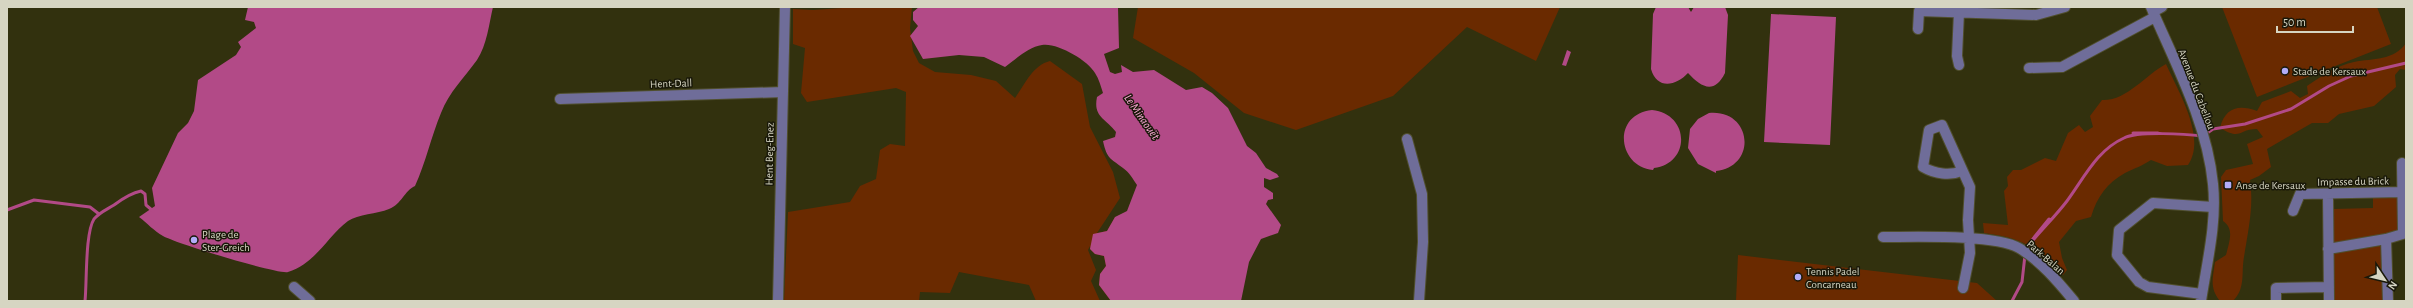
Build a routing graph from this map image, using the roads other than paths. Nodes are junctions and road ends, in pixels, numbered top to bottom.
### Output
1 (786, 7) edge
2 (2065, 7) edge
3 (2155, 10) edge
4 (1959, 12) junction
5 (1918, 29) dead end
6 (1959, 65) dead end
7 (2029, 68) dead end
8 (782, 92) junction
9 (560, 99) dead end
10 (1407, 139) dead end
11 (2402, 163) dead end
12 (1962, 171) junction
13 (2402, 192) junction
14 (2328, 194) junction
15 (2213, 207) junction
16 (2293, 212) dead end
17 (2404, 233) edge
18 (1883, 237) dead end
19 (1969, 239) junction
20 (2386, 239) junction
21 (2328, 249) junction
22 (294, 287) dead end
23 (1963, 288) dead end
24 (2329, 288) junction
25 (2201, 297) edge
26 (310, 301) edge
27 (778, 301) edge
28 (1419, 301) edge
29 (2074, 301) edge
30 (2276, 301) edge
31 (2329, 301) edge
32 (2388, 301) edge

1 - 8 street, Hent Beg-Enez
2 - 4 street
3 - 7 street
3 - 15 street, Avenue du Cabellou
4 - 5 street
4 - 6 street
8 - 9 street, Hent-Dall
8 - 27 street, Hent Beg-Enez
10 - 28 street
11 - 13 street
12 - 12 street
12 - 19 street
13 - 14 street, Impasse du Brick
13 - 17 street
14 - 16 street, Impasse du Brick
14 - 21 street
15 - 25 street, Avenue du Cabellou
15 - 25 street
17 - 20 street
18 - 19 street, Park-Balan
19 - 23 street
19 - 29 street, Park-Balan
20 - 21 street
20 - 32 street
21 - 24 street
22 - 26 street
24 - 30 street
24 - 31 street

